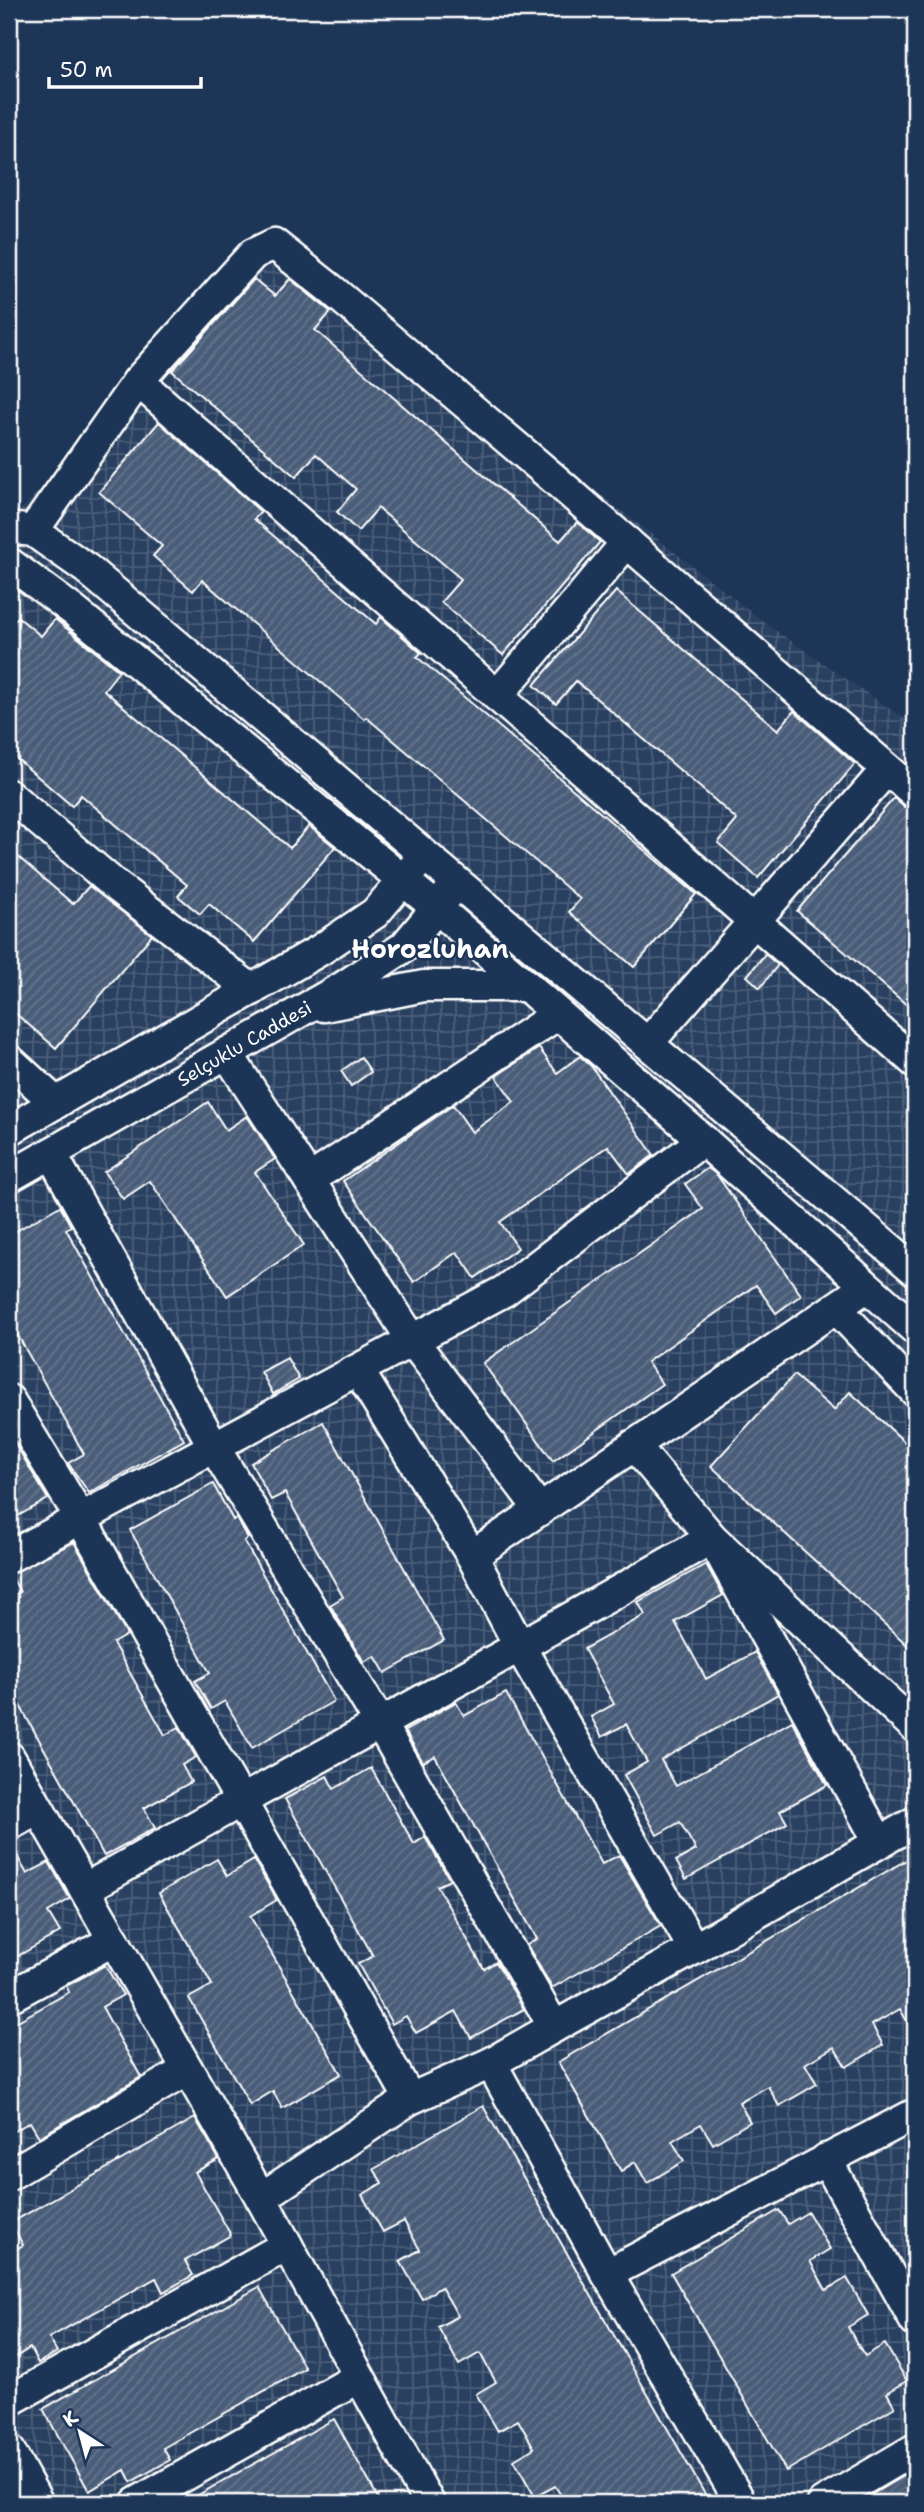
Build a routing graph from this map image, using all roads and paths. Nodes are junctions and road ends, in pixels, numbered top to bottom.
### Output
1 (138, 381) junction
2 (21, 530) edge
3 (626, 542) junction
4 (9, 563) edge
5 (497, 696) junction
6 (887, 769) junction
7 (915, 793) edge
8 (9, 795) edge
9 (424, 855) junction
10 (403, 881) junction
11 (458, 883) junction
12 (437, 908) junction
13 (755, 922) junction
14 (527, 986) junction
15 (253, 990) junction
16 (300, 1011) junction
17 (558, 1014) junction
18 (648, 1043) junction
19 (227, 1053) junction
20 (9, 1060) edge
21 (915, 1062) edge
22 (56, 1103) junction
23 (9, 1130) edge
24 (703, 1140) junction
25 (51, 1153) junction
26 (9, 1177) edge
27 (309, 1180) junction
28 (915, 1270) edge
29 (866, 1287) junction
30 (836, 1308) junction
31 (915, 1329) edge
32 (413, 1341) junction
33 (358, 1370) junction
34 (915, 1391) edge
35 (9, 1399) edge
36 (634, 1445) junction
37 (214, 1447) junction
38 (540, 1510) junction
39 (81, 1519) junction
40 (712, 1538) junction
41 (472, 1556) junction
42 (9, 1557) edge
43 (520, 1647) junction
44 (380, 1723) junction
45 (915, 1727) edge
46 (9, 1757) edge
47 (240, 1800) junction
48 (38, 1809) junction
49 (915, 1822) edge
50 (9, 1825) edge
51 (879, 1842) junction
52 (85, 1889) junction
53 (114, 1940) junction
54 (694, 1949) junction
55 (9, 1997) edge
56 (554, 2027) junction
57 (491, 2063) junction
58 (187, 2070) junction
59 (410, 2099) junction
60 (915, 2114) edge
61 (826, 2159) junction
62 (9, 2175) edge
63 (261, 2198) junction
64 (287, 2245) junction
65 (607, 2274) junction
66 (915, 2321) edge
67 (359, 2377) junction
68 (9, 2400) edge
69 (915, 2449) edge
70 (9, 2450) edge
71 (38, 2503) edge
72 (136, 2503) edge
73 (429, 2503) edge
74 (741, 2503) edge
75 (823, 2503) edge

1 - 2 street
1 - 3 street
1 - 5 street
2 - 9 street
3 - 5 street
3 - 6 street
4 - 10 street
5 - 13 street
6 - 7 street
6 - 13 street
8 - 15 street
9 - 10 street
9 - 11 street
10 - 12 street
10 - 15 street
11 - 12 street, Selçuklu Caddesi
11 - 18 street
12 - 14 street
12 - 16 street, Selçuklu Caddesi
13 - 18 street
13 - 21 street
14 - 16 street
14 - 17 street
15 - 22 street
16 - 19 street, Selçuklu Caddesi
17 - 24 street
17 - 27 street
18 - 28 street
19 - 25 street, Selçuklu Caddesi
19 - 27 street
20 - 22 street
22 - 23 street
24 - 29 street
24 - 32 street
25 - 26 street, Selçuklu Caddesi
25 - 37 street
27 - 32 street
29 - 30 street
29 - 31 street
30 - 34 street
30 - 36 street
32 - 33 street
32 - 38 street
33 - 37 street
33 - 41 street
35 - 39 street
36 - 38 street
36 - 40 street
37 - 39 street
37 - 44 street
38 - 41 street
39 - 42 street
39 - 47 street
40 - 43 street
40 - 45 street
40 - 51 street
41 - 43 street
43 - 44 street
43 - 54 street
44 - 47 street
44 - 56 street
46 - 48 street
47 - 52 street
47 - 59 street
48 - 50 street
48 - 52 street
49 - 51 street
51 - 54 street
52 - 53 street
53 - 55 street
53 - 58 street
54 - 56 street
56 - 57 street
57 - 59 street
57 - 65 street
58 - 62 street
58 - 63 street
59 - 63 street
60 - 61 street
61 - 65 street
61 - 66 street
63 - 64 street
64 - 67 street
64 - 68 street
65 - 74 street
67 - 72 street
67 - 73 street
69 - 75 street
70 - 71 street

